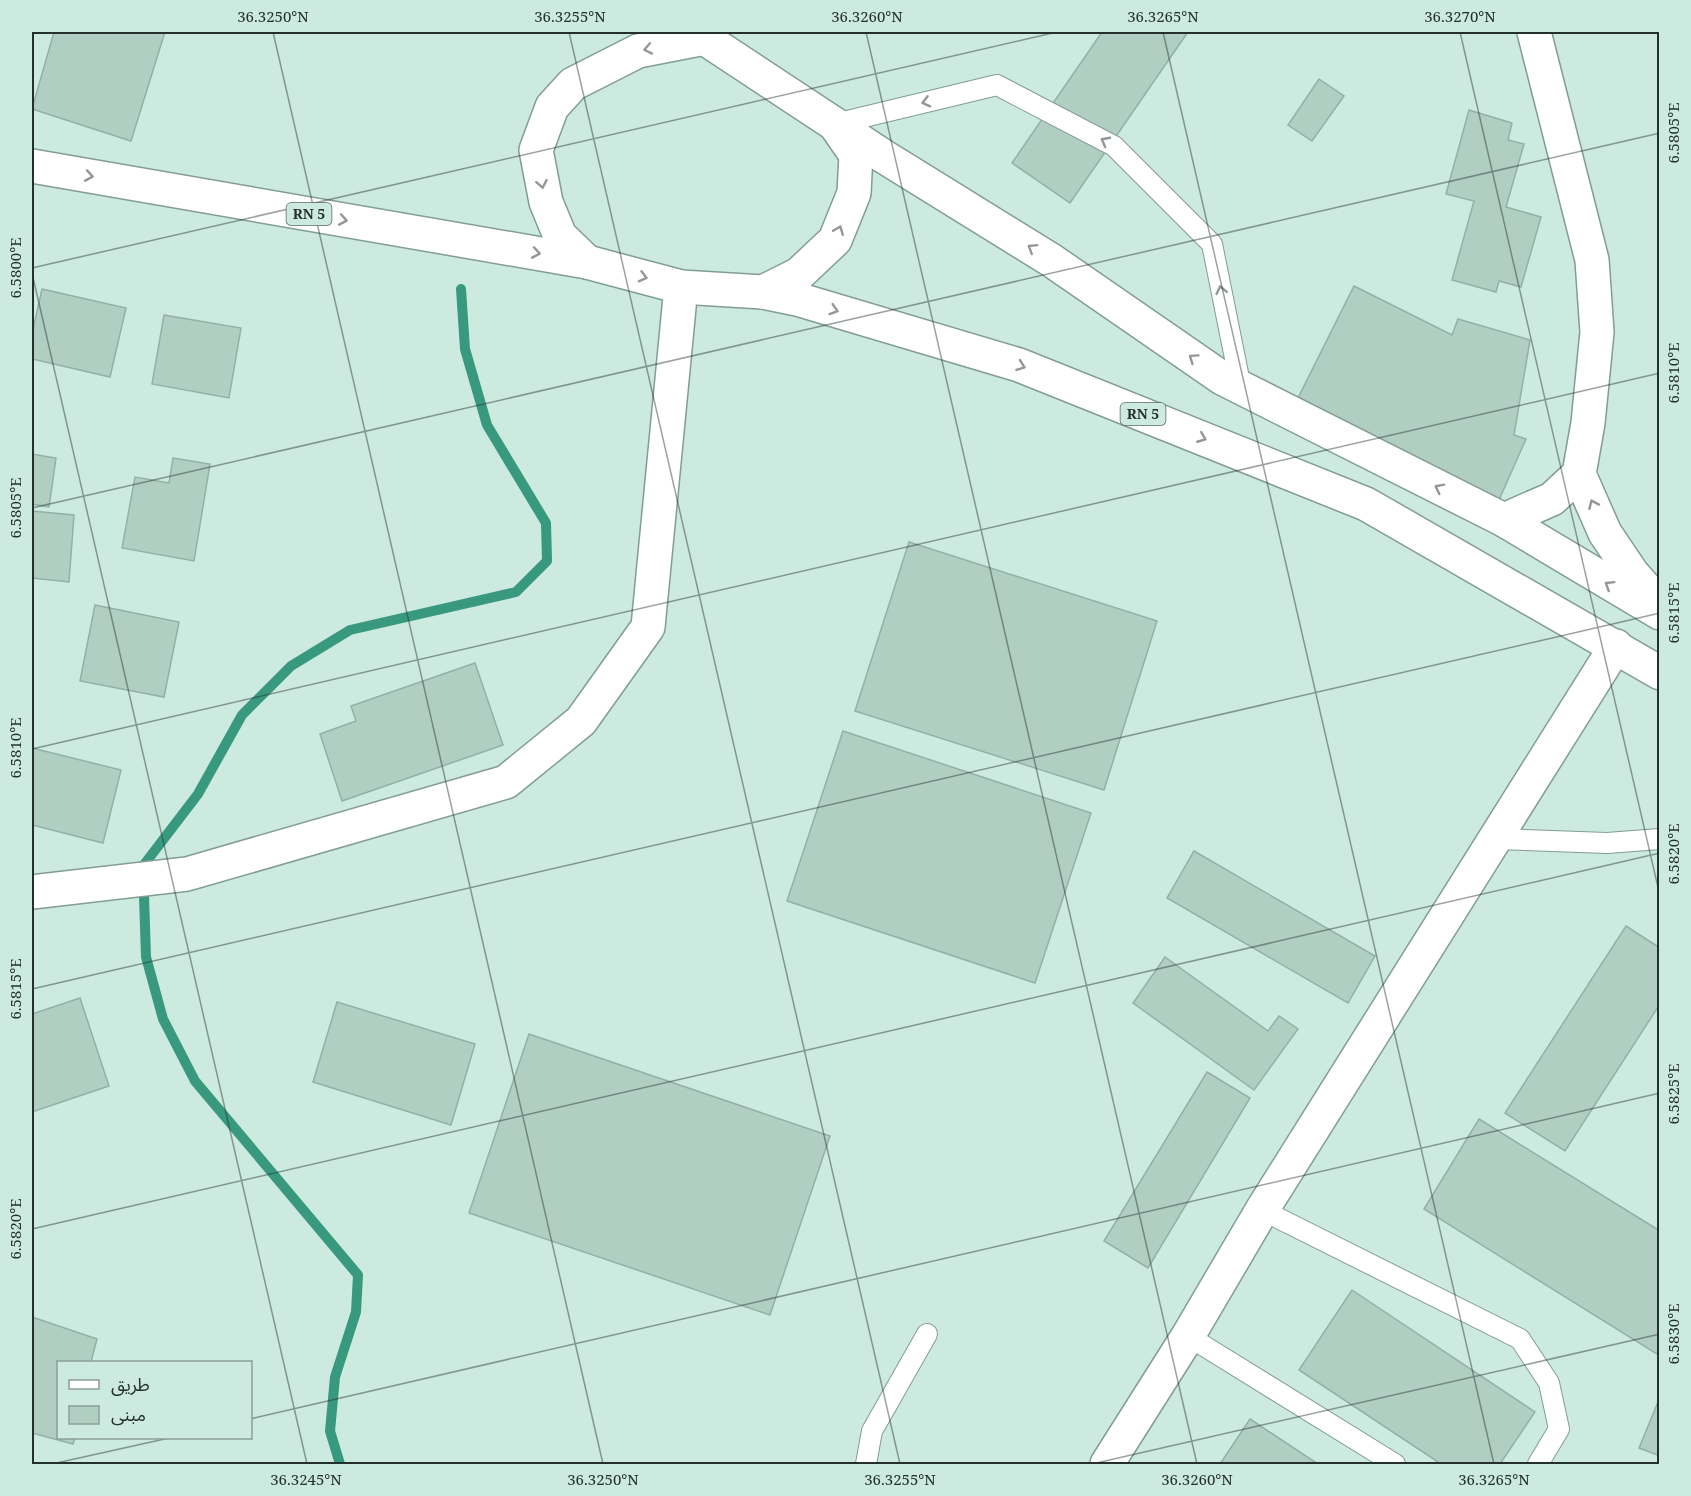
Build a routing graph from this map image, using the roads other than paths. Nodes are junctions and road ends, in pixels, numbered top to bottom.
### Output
1 (1534, 32) edge
2 (700, 35) edge
3 (835, 124) junction
4 (32, 166) edge
5 (586, 262) junction
6 (681, 287) junction
7 (763, 292) junction
8 (1241, 388) junction
9 (1579, 474) junction
10 (1504, 520) junction
11 (1659, 605) edge
12 (1659, 613) edge
13 (1616, 646) junction
14 (1659, 673) edge
15 (1496, 839) junction
16 (1659, 839) edge
17 (32, 891) edge
18 (1262, 1210) junction
19 (927, 1335) dead end
20 (1188, 1336) junction
21 (866, 1464) edge
22 (1107, 1464) edge
23 (1395, 1464) edge
24 (1538, 1464) edge

1 - 9 main road
2 - 3 main road
2 -> 5 main road
7 -> 3 main road
8 -> 3 main road
8 -> 3 lane
4 -> 5 main road, RN 5
5 -> 6 main road, RN 5
6 - 7 main road, RN 5
6 - 17 main road
7 -> 13 main road, RN 5
10 -> 8 main road
9 - 10 main road
11 -> 9 main road
12 -> 10 main road
13 - 14 main road, RN 5
13 - 15 main road
15 - 16 lane
15 - 18 main road
18 - 20 main road
18 - 24 lane
19 - 21 lane
20 - 22 main road
20 - 23 lane

